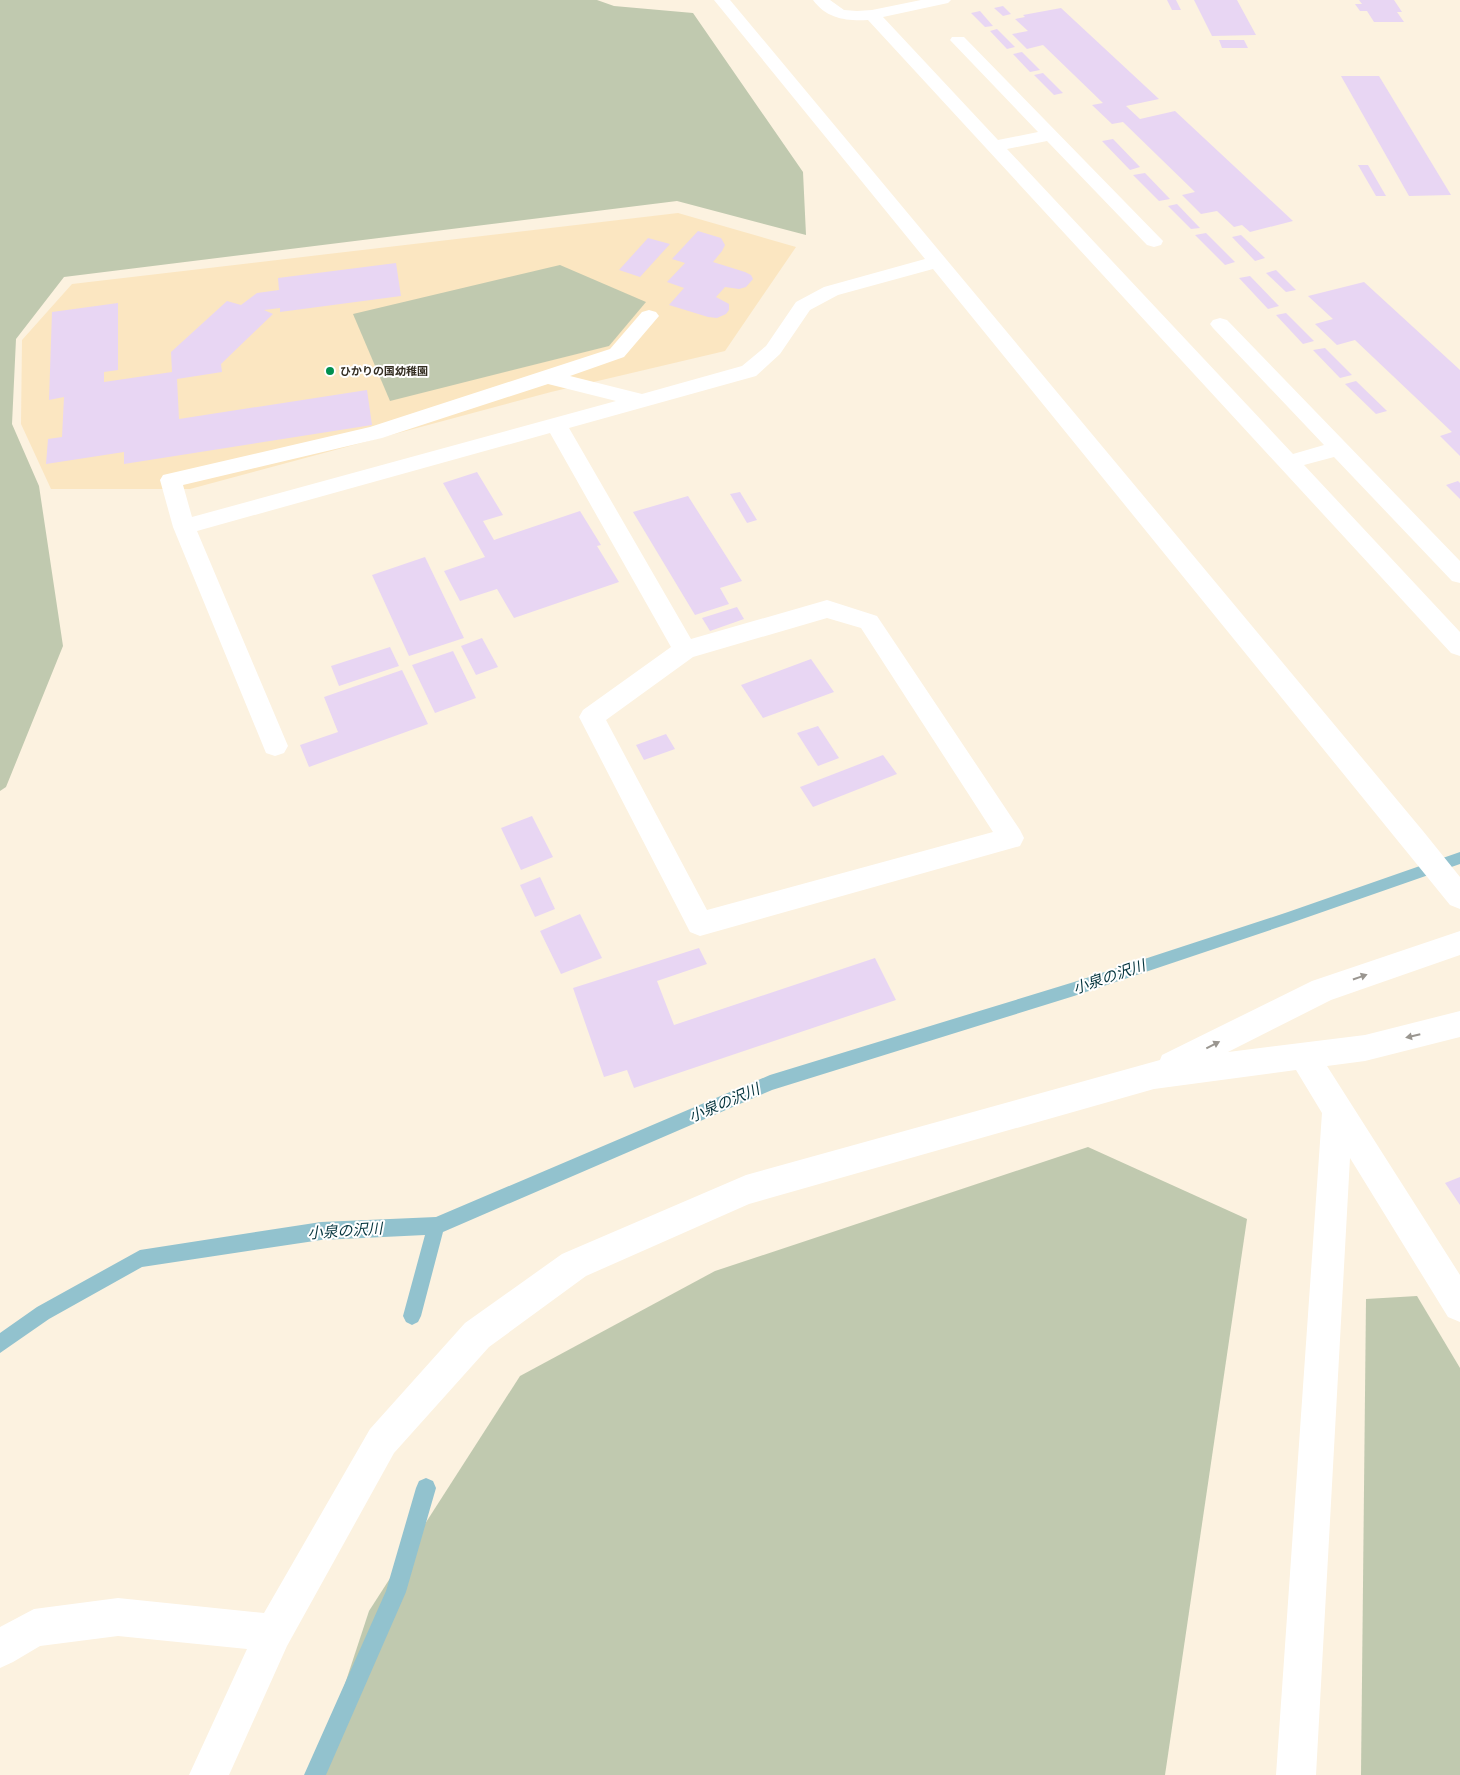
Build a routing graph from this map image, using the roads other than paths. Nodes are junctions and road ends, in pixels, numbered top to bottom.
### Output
1 (722, 0) edge
2 (821, 0) edge
3 (943, 0) edge
4 (872, 15) junction
5 (958, 40) dead end
6 (1050, 135) junction
7 (995, 146) junction
8 (1154, 241) dead end
9 (937, 262) junction
10 (649, 316) dead end
11 (1220, 324) dead end
12 (547, 377) junction
13 (641, 401) junction
14 (556, 424) junction
15 (1339, 448) junction
16 (1289, 462) junction
17 (184, 527) junction
18 (1460, 575) edge
19 (1460, 647) edge
20 (685, 650) junction
21 (275, 746) dead end
22 (1458, 895) edge
23 (1460, 943) edge
24 (1460, 1024) edge
25 (1304, 1056) junction
26 (1154, 1075) junction
27 (1338, 1108) junction
28 (1460, 1305) edge
29 (274, 1633) junction
30 (0, 1649) edge
31 (209, 1775) edge
32 (1296, 1775) edge

1 - 9 street
2 - 4 street
3 - 4 street
4 - 7 street
5 - 6 street
6 - 7 street
6 - 8 street
7 - 16 street
9 - 13 street
9 - 22 street
10 - 12 street
11 - 15 street
12 - 13 street
12 - 17 street
13 - 14 street
14 - 17 street
14 - 20 street
15 - 16 street
15 - 18 street
16 - 19 street
17 - 21 street
20 - 20 street
26 -> 23 street
24 -> 25 street
25 - 26 street
25 - 27 street
26 - 29 street
27 - 28 street
27 - 32 street
29 - 30 street
29 - 31 street

